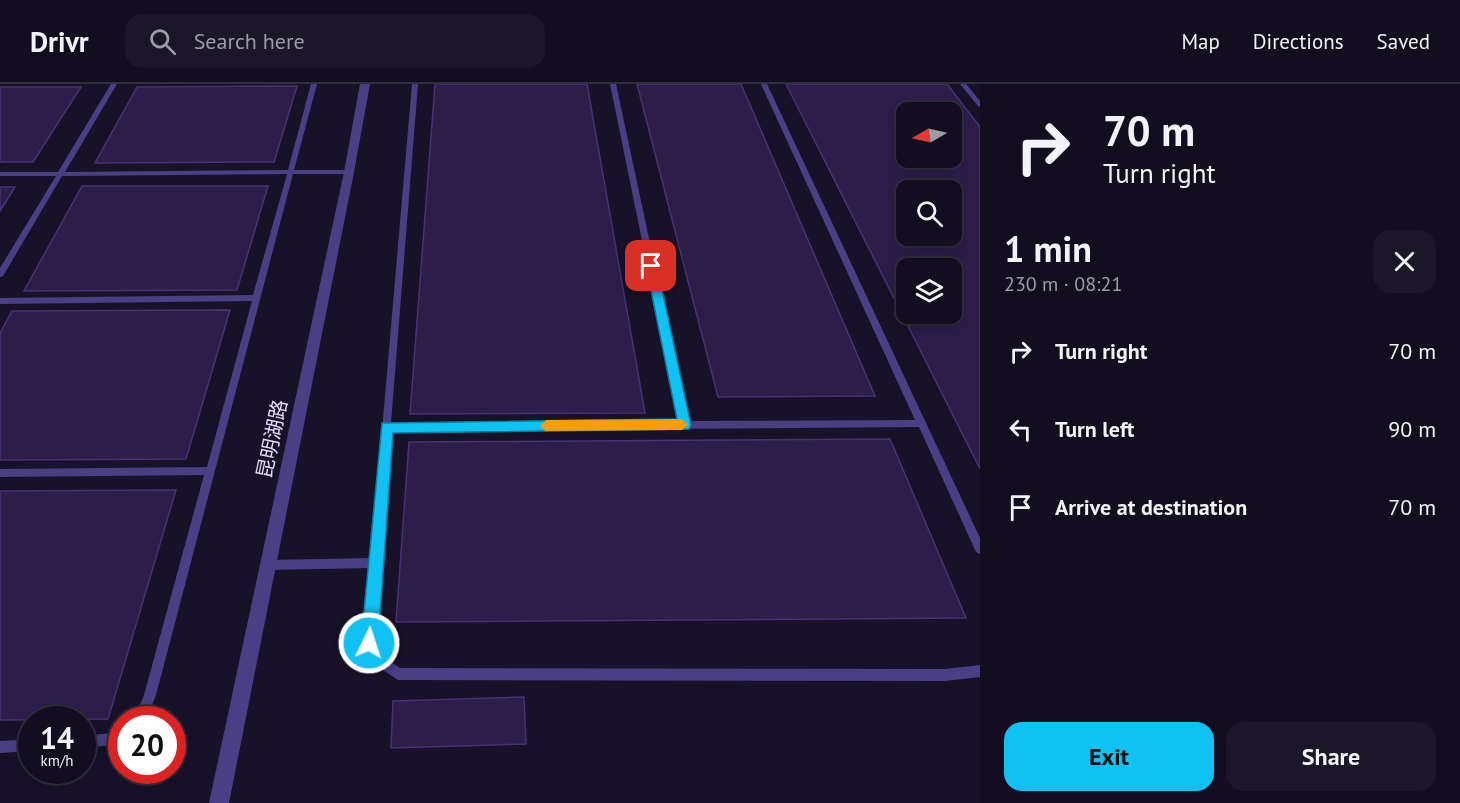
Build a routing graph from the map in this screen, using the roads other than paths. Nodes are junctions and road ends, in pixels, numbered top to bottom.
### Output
1 (114, 84) edge
2 (314, 84) edge
3 (365, 84) edge
4 (416, 84) edge
5 (613, 84) edge
6 (764, 84) edge
7 (963, 84) edge
8 (980, 105) edge
9 (349, 172) junction
10 (291, 173) junction
11 (0, 174) edge
12 (60, 174) junction
13 (0, 274) edge
14 (257, 298) junction
15 (0, 301) edge
16 (922, 423) junction
17 (684, 425) junction
18 (386, 427) junction
19 (210, 471) junction
20 (0, 473) edge
21 (980, 549) edge
22 (375, 563) junction
23 (268, 565) junction
24 (980, 671) edge
25 (146, 706) edge
26 (18, 746) edge
27 (0, 747) edge
28 (219, 803) edge

1 - 12 lane
2 - 10 lane
3 - 9 street, 昆明湖路
4 - 18 lane
5 - 17 lane
6 - 16 lane
7 - 8 lane
9 - 10 lane
9 - 23 street, 昆明湖路
10 - 12 lane
10 - 14 lane
11 - 12 lane
12 - 13 lane
14 - 15 lane
14 - 19 lane
16 - 17 lane
16 - 21 lane
17 - 18 lane
18 - 22 lane
19 - 20 lane
19 - 25 lane
22 - 23 lane
22 - 24 lane
23 - 28 street, 昆明湖路
26 - 27 lane

